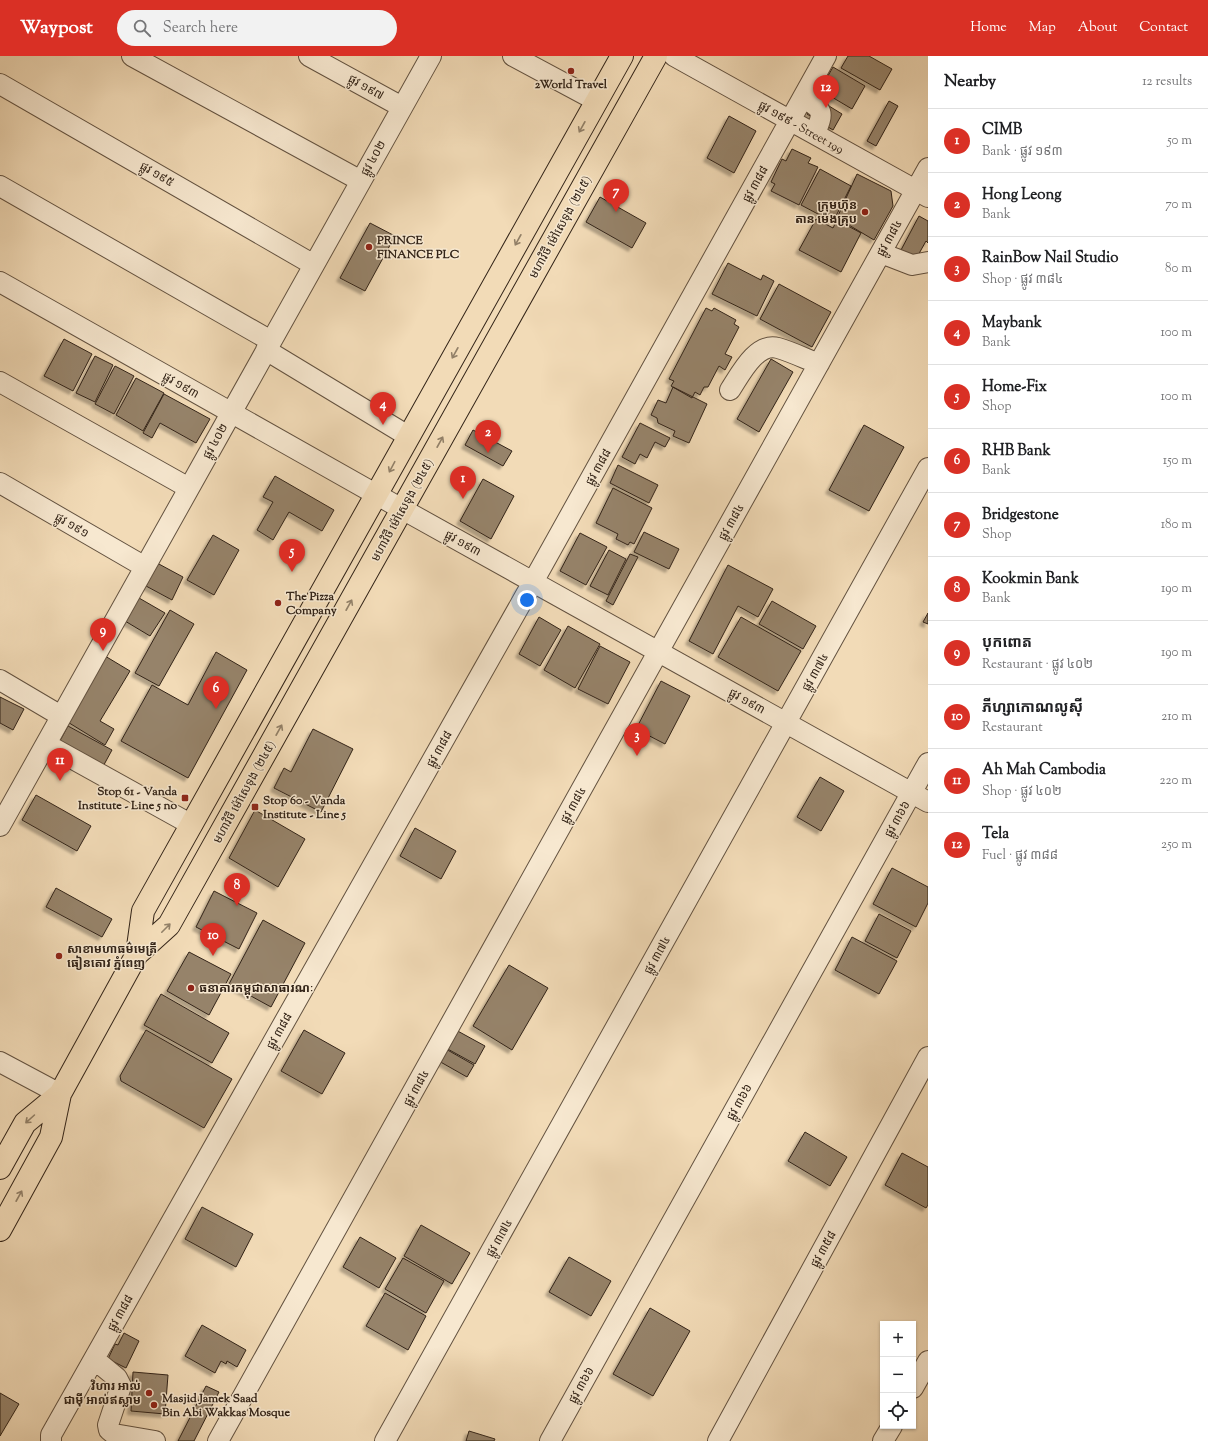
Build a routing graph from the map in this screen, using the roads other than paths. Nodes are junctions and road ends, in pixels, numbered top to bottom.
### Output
1 (132, 56) edge
2 (309, 56) edge
3 (430, 56) edge
4 (513, 56) edge
5 (622, 56) edge
6 (656, 56) edge
7 (674, 56) edge
8 (826, 56) edge
9 (0, 84) edge
10 (803, 97) junction
11 (597, 101) junction
12 (402, 107) junction
13 (790, 121) junction
14 (814, 134) junction
15 (928, 168) edge
16 (361, 181) junction
17 (0, 186) edge
18 (922, 194) edge
19 (881, 253) junction
20 (928, 262) edge
21 (314, 265) junction
22 (0, 282) edge
23 (269, 345) junction
24 (819, 364) junction
25 (0, 382) edge
26 (730, 390) dead end
27 (231, 413) junction
28 (408, 436) junction
29 (928, 468) edge
30 (0, 483) edge
31 (189, 488) junction
32 (377, 494) junction
33 (402, 509) junction
34 (145, 567) junction
35 (533, 582) junction
36 (659, 652) junction
37 (0, 680) edge
38 (61, 716) junction
39 (786, 723) junction
40 (46, 744) junction
41 (928, 763) edge
42 (920, 798) edge
43 (192, 825) junction
44 (0, 826) edge
45 (137, 954) junction
46 (928, 1057) edge
47 (0, 1062) edge
48 (60, 1094) junction
49 (0, 1168) edge
50 (0, 1230) edge
51 (94, 1359) junction
52 (928, 1361) edge
53 (916, 1383) edge
54 (890, 1429) edge
55 (51, 1441) edge
56 (154, 1441) edge
57 (218, 1441) edge
58 (386, 1441) edge
59 (550, 1441) edge
60 (718, 1441) edge
61 (883, 1441) edge

1 - 16 street
2 - 12 street, ផ្លូវ ១៩៧
3 - 12 street, ផ្លូវ ៤០២
4 - 11 street
5 - 11 main road, មហាវិថី ម៉ៅសេទុង (២៤៥)
33 -> 6 main road, មហាវិថី ម៉ៅសេទុង (២៤៥)
7 - 13 street, ផ្លូវ ១៩៩ - Street 199
8 - 10 street, ផ្លូវ ៣៨៨
9 - 21 street, ផ្លូវ ១៩៥
10 - 13 street, ផ្លូវ ៣៨៨
10 - 14 street
11 -> 28 main road, មហាវិថី ម៉ៅសេទុង (២៤៥)
12 - 16 street, ផ្លូវ ៤០២
13 - 14 street, ផ្លូវ ១៩៩ - Street 199
13 - 35 street, ផ្លូវ ៣៨៨
14 - 18 street, ផ្លូវ ១៩៩ - Street 199
15 - 18 street, ផ្លូវ ៣៨៤
16 - 21 street, ផ្លូវ ៤០២
17 - 23 street
18 - 19 street, ផ្លូវ ៣៨៤
19 - 20 street
19 - 24 street, ផ្លូវ ៣៨៤
21 - 23 street, ផ្លូវ ៤០២
22 - 27 street, ផ្លូវ ១៩៣
23 - 27 street, ផ្លូវ ៤០២
23 - 28 street
24 - 26 street
24 - 36 street, ផ្លូវ ៣៨៤
25 - 31 street
27 - 31 street, ផ្លូវ ៤០២
27 - 32 street, ផ្លូវ ១៩៣
28 -> 32 main road, មហាវិថី ម៉ៅសេទុង (២៤៥)
29 - 39 street, ផ្លូវ ៣៧៤
30 - 34 street, ផ្លូវ ១៩១
31 - 34 street, ផ្លូវ ៤០២
32 - 33 street, ផ្លូវ ១៩៣
32 - 43 main road, មហាវិថី ម៉ៅសេទុង (២៤៥)
33 - 35 street, ផ្លូវ ១៩៣
45 -> 33 main road, មហាវិថី ម៉ៅសេទុង (២៤៥)
34 - 38 street, ផ្លូវ ៤០២
35 - 36 street, ផ្លូវ ១៩៣
35 - 51 street, ផ្លូវ ៣៨៨
36 - 39 street, ផ្លូវ ១៩៣
36 - 57 street, ផ្លូវ ៣៨៤
37 - 38 street
38 - 40 street, ផ្លូវ ៤០២
39 - 42 street, ផ្លូវ ១៩៣
39 - 58 street, ផ្លូវ ៣៧៤
40 - 43 street
40 - 44 street, ផ្លូវ ៤០២
41 - 42 street, ផ្លូវ ៣៦៦
42 - 59 street, ផ្លូវ ៣៦៦
43 - 45 main road, មហាវិថី ម៉ៅសេទុង (២៤៥)
45 - 48 main road, មហាវិថី ម៉ៅសេទុង (២៤៥)
46 - 60 street, ផ្លូវ ៣៥៨
47 - 48 street
48 -> 49 main road, មហាវិថី ម៉ៅសេទុង (២៤៥)
50 -> 48 main road, មហាវិថី ម៉ៅសេទុង (២៤៥)
51 - 55 street, ផ្លូវ ៣៨៨
51 - 56 street
52 - 53 street
54 - 61 street

